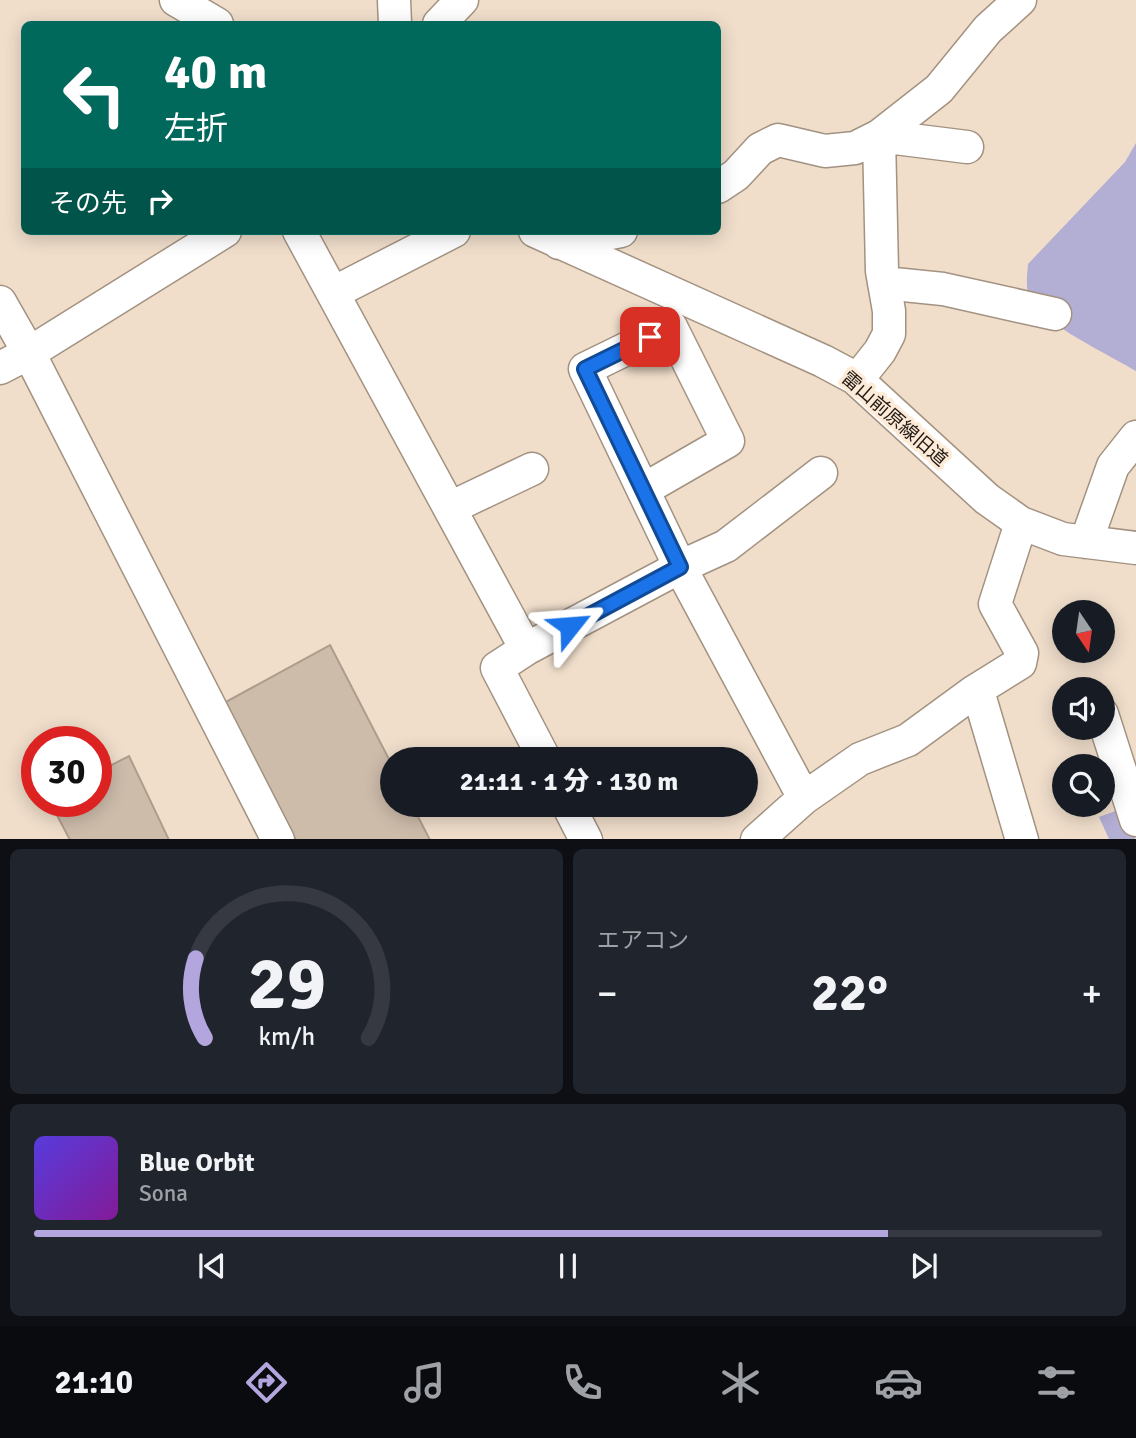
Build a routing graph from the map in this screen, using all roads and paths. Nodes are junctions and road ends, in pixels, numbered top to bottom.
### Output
1 (176, 0) edge
2 (394, 0) edge
3 (462, 0) edge
4 (1020, 0) edge
5 (212, 21) edge
6 (395, 21) edge
7 (442, 21) edge
8 (879, 136) junction
9 (967, 147) dead end
10 (721, 185) edge
11 (219, 235) edge
12 (301, 235) edge
13 (446, 235) edge
14 (572, 235) edge
15 (547, 237) edge
16 (884, 282) junction
17 (332, 293) junction
18 (0, 302) edge
19 (691, 302) junction
20 (1055, 314) dead end
21 (671, 327) junction
22 (29, 354) junction
23 (0, 368) edge
24 (857, 380) junction
25 (1136, 437) edge
26 (532, 469) dead end
27 (821, 473) dead end
28 (643, 490) junction
29 (450, 508) junction
30 (1021, 523) junction
31 (1086, 542) junction
32 (1136, 548) edge
33 (680, 567) junction
34 (526, 649) junction
35 (975, 691) junction
36 (1110, 740) edge
37 (538, 747) edge
38 (804, 797) junction
39 (574, 817) edge
40 (1136, 820) edge
41 (278, 839) edge
42 (586, 839) edge
43 (757, 839) edge
44 (1022, 839) edge

1 - 5 street
2 - 6 street
3 - 7 street
4 - 8 street
8 - 9 street
8 - 10 street
8 - 16 street
11 - 22 street
12 - 17 street
13 - 17 street
14 - 15 street
15 - 19 street, 雷山前原線旧道
16 - 20 street
16 - 24 street
17 - 29 street
18 - 22 street
19 - 21 street
19 - 24 street, 雷山前原線旧道
21 - 28 street
21 - 28 street
22 - 23 street
22 - 41 street
24 - 30 street, 雷山前原線旧道
25 - 31 street
26 - 29 street
27 - 33 street
28 - 33 street
29 - 34 street
30 - 31 street, 雷山前原線旧道
30 - 35 street
31 - 32 street, 雷山前原線旧道
33 - 34 street
33 - 38 street
34 - 37 street
35 - 38 street
35 - 44 street
36 - 40 street
38 - 43 street
39 - 42 street

